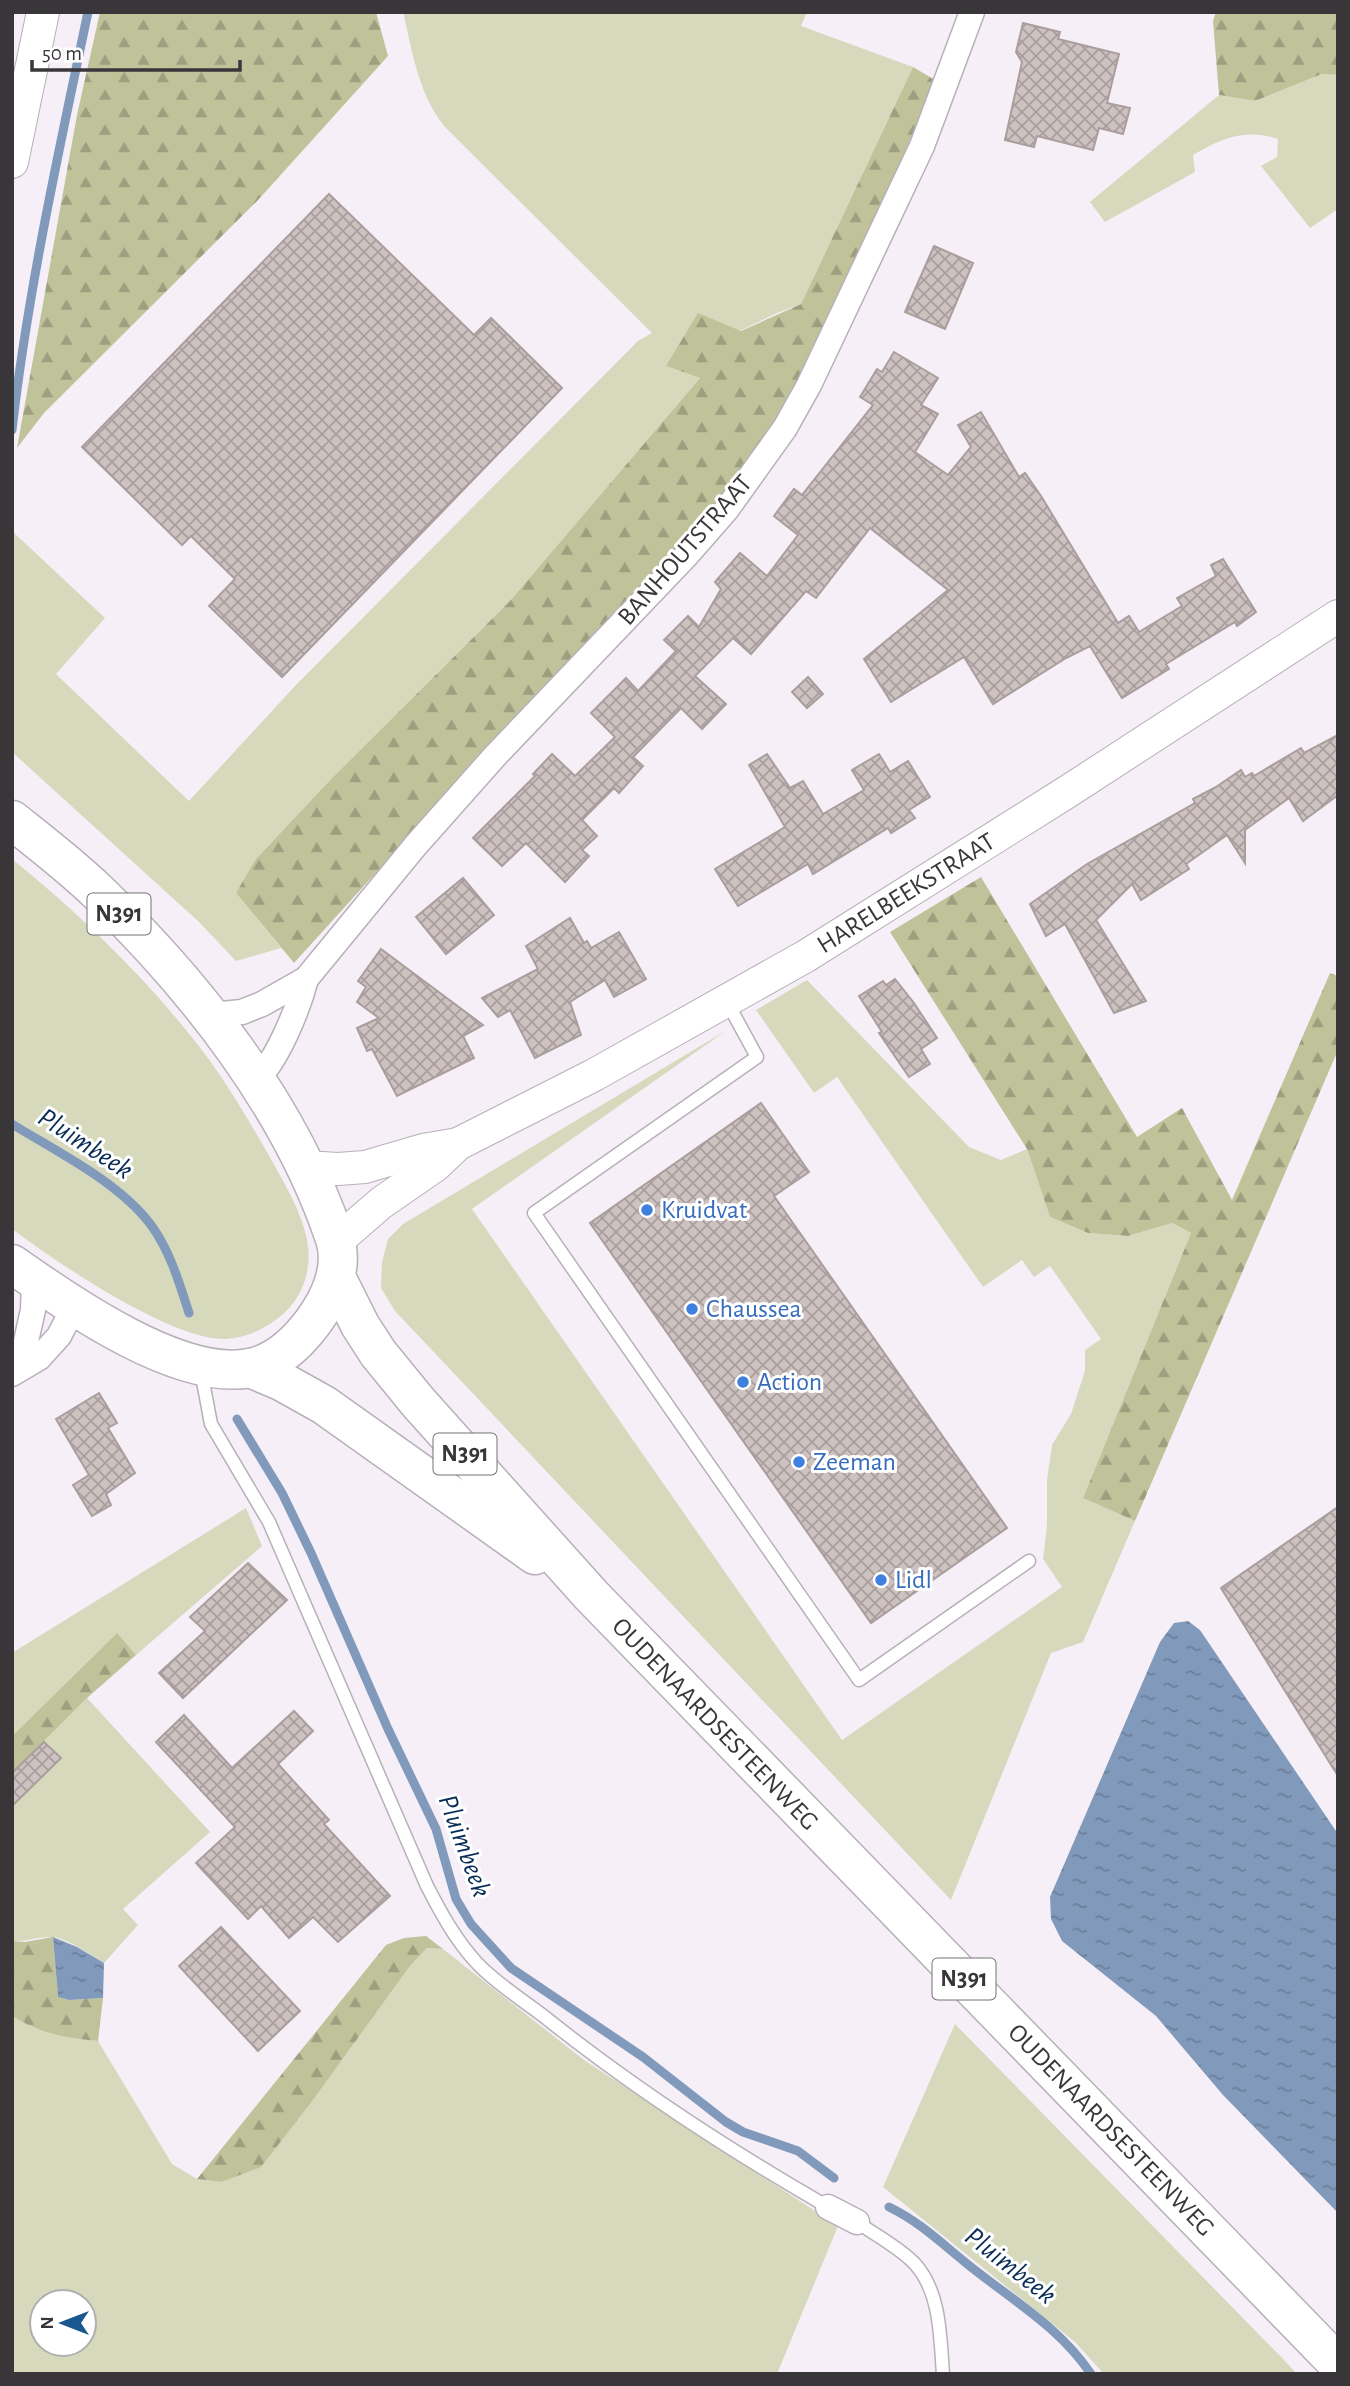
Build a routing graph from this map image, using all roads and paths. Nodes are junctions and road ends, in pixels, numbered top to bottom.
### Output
1 (43, 12) edge
2 (972, 12) edge
3 (12, 162) edge
4 (1338, 616) edge
5 (12, 820) edge
6 (306, 979) junction
7 (727, 1002) junction
8 (212, 1021) junction
9 (255, 1080) junction
10 (458, 1144) junction
11 (306, 1167) junction
12 (336, 1259) junction
13 (23, 1271) edge
14 (75, 1307) junction
15 (201, 1366) junction
16 (250, 1368) junction
17 (16, 1371) edge
18 (1029, 1561) dead end
19 (591, 1595) junction
20 (828, 2207) joint
21 (856, 2222) joint
22 (1338, 2364) edge
23 (943, 2374) edge

1 - 3 street
2 - 6 street, BANHOUTSTRAAT
4 - 7 street, HARELBEEKSTRAAT
5 - 8 main road, N391
6 - 8 street, BANHOUTSTRAAT
6 - 9 street, BANHOUTSTRAAT
7 - 10 street, HARELBEEKSTRAAT
7 - 18 lane
8 - 9 main road, N391
9 - 11 main road, N391
10 - 11 street, HARELBEEKSTRAAT
10 - 12 street, HARELBEEKSTRAAT
11 - 12 main road, N391
12 - 16 main road, N391
12 - 19 main road, OUDENAARDSESTEENWEG / N391
13 - 14 main road, N391
13 - 17 street
14 - 15 main road, N391
14 - 17 street
15 - 16 main road, N391
15 - 20 lane
16 - 19 main road, OUDENAARDSESTEENWEG / N391
19 - 22 main road, OUDENAARDSESTEENWEG / N391
20 - 21 street
21 - 23 lane

